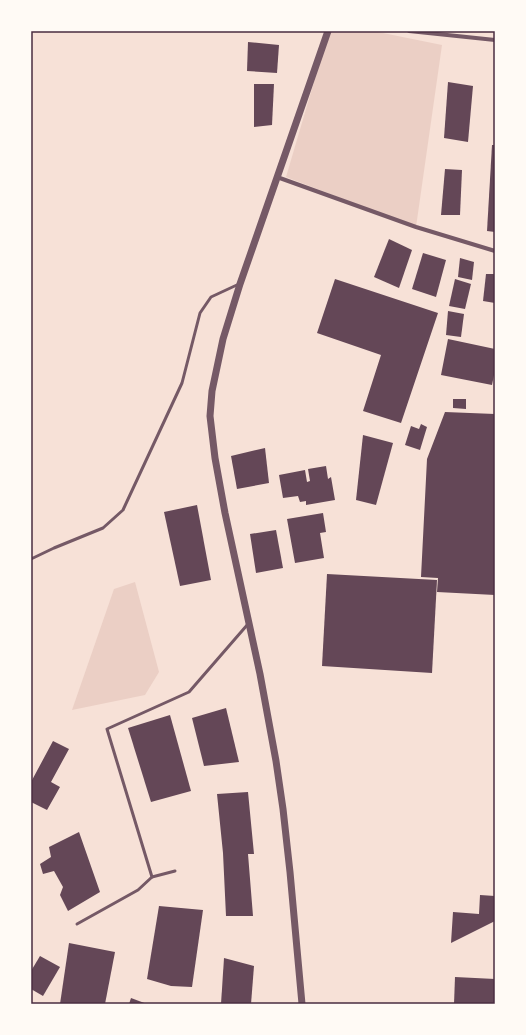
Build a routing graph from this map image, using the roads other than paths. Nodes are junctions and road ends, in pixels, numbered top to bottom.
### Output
1 (328, 31) edge
2 (409, 31) edge
3 (495, 40) edge
4 (277, 177) junction
5 (495, 251) edge
6 (240, 284) junction
7 (31, 559) edge
8 (248, 623) junction
9 (175, 871) dead end
10 (152, 877) junction
11 (77, 924) dead end
12 (302, 1004) edge

1 - 4 street
2 - 3 street
4 - 5 street
4 - 6 street
6 - 7 lane
6 - 8 street
8 - 10 lane
8 - 12 street
9 - 10 lane
10 - 11 lane

